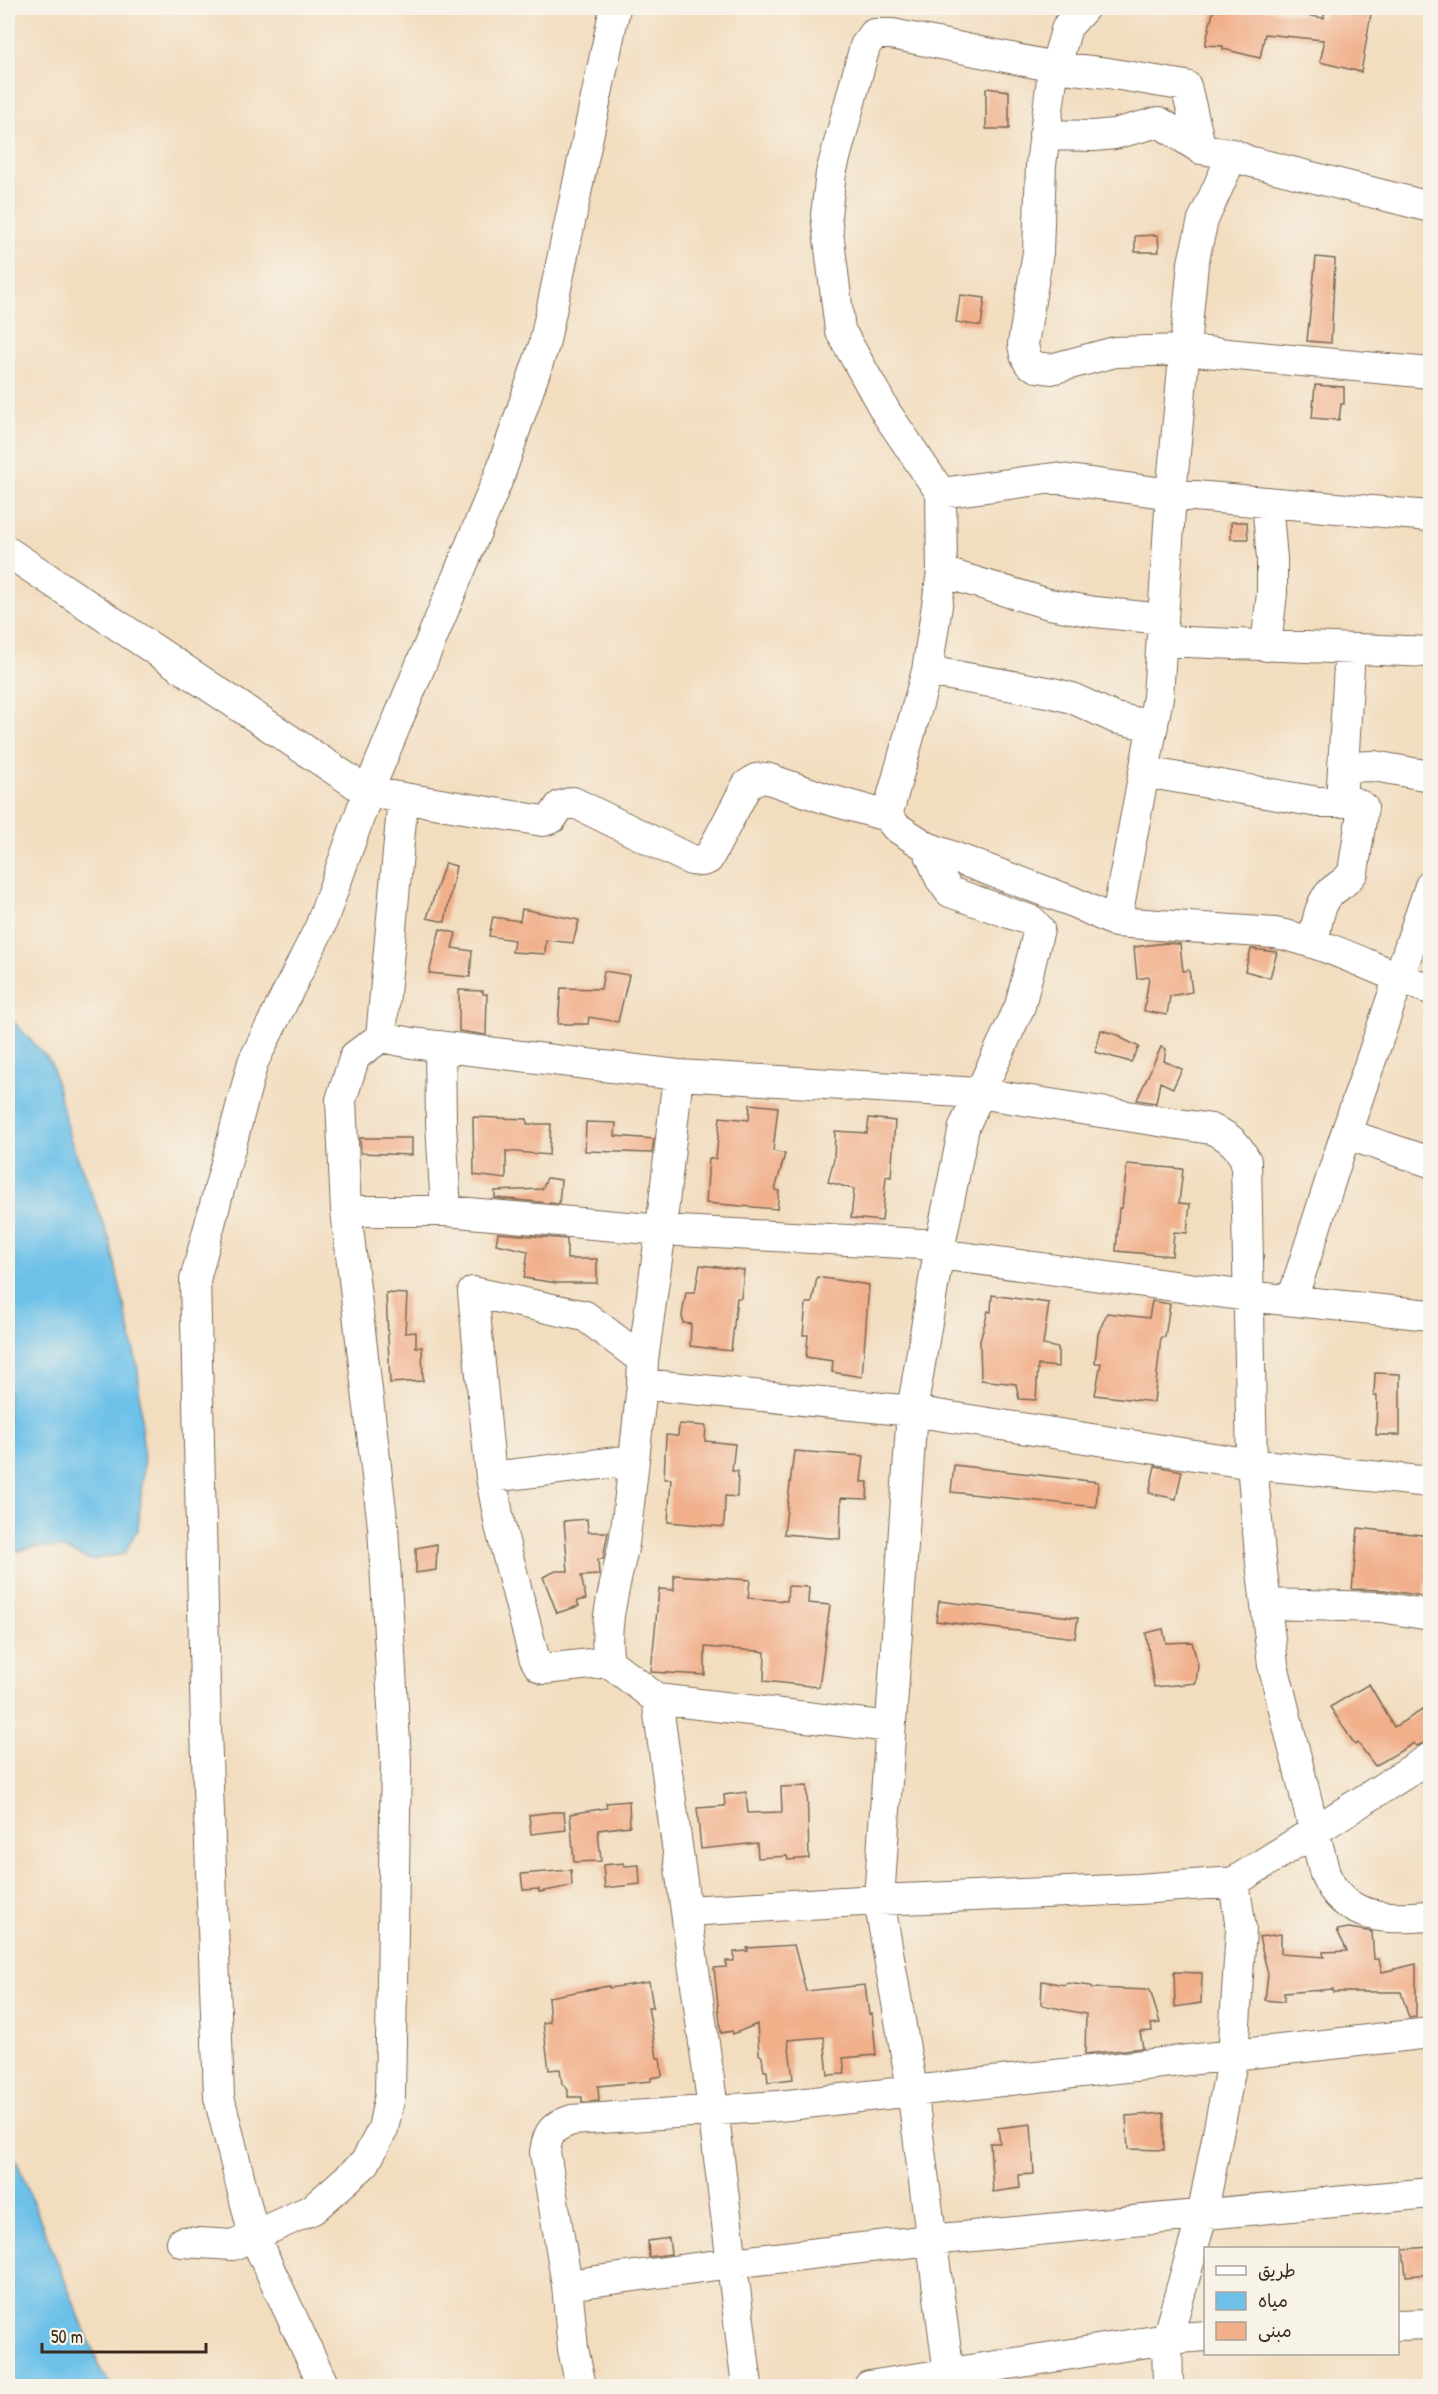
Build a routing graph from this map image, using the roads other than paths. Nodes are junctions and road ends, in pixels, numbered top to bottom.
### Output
1 (615, 8) edge
2 (1084, 8) edge
3 (1055, 67) junction
4 (1044, 135) junction
5 (1201, 149) junction
6 (1233, 154) junction
7 (1431, 207) edge
8 (1185, 350) junction
9 (1431, 373) edge
10 (941, 493) junction
11 (1171, 494) junction
12 (1267, 502) junction
13 (1431, 516) edge
14 (8, 552) edge
15 (942, 572) junction
16 (1163, 630) junction
17 (1266, 646) junction
18 (1350, 649) junction
19 (1431, 652) edge
20 (927, 671) junction
21 (1153, 726) junction
22 (1343, 767) junction
23 (1144, 772) junction
24 (1431, 776) edge
25 (368, 792) junction
26 (403, 798) junction
27 (1341, 802) junction
28 (887, 816) junction
29 (927, 847) junction
30 (1431, 886) edge
31 (1116, 922) junction
32 (1313, 943) junction
33 (1400, 979) junction
34 (1431, 989) edge
35 (381, 1037) junction
36 (440, 1046) junction
37 (678, 1075) junction
38 (978, 1093) junction
39 (1346, 1134) junction
40 (1431, 1162) edge
41 (346, 1211) junction
42 (446, 1211) junction
43 (661, 1230) junction
44 (939, 1249) junction
45 (1247, 1296) junction
46 (1292, 1300) junction
47 (1431, 1315) edge
48 (643, 1372) junction
49 (912, 1411) junction
50 (634, 1460) junction
51 (1252, 1464) junction
52 (491, 1477) junction
53 (1431, 1482) edge
54 (1266, 1604) junction
55 (1431, 1616) edge
56 (609, 1662) junction
57 (657, 1698) junction
58 (890, 1727) junction
59 (1431, 1758) edge
60 (1315, 1830) junction
61 (1234, 1882) junction
62 (879, 1900) junction
63 (686, 1911) junction
64 (1431, 1916) edge
65 (1431, 2032) edge
66 (1233, 2056) junction
67 (912, 2089) junction
68 (713, 2109) junction
69 (1431, 2193) edge
70 (1202, 2216) junction
71 (254, 2236) junction
72 (930, 2240) junction
73 (182, 2242) dead end
74 (732, 2263) junction
75 (567, 2286) junction
76 (1431, 2324) edge
77 (1399, 2325) edge
78 (1204, 2336) edge
79 (1167, 2339) junction
80 (949, 2374) junction
81 (324, 2386) edge
82 (581, 2386) edge
83 (747, 2386) edge
84 (869, 2386) edge
85 (1168, 2386) edge

1 - 25 street
2 - 3 street
3 - 4 street
3 - 5 street
3 - 10 street
4 - 5 street
4 - 8 street
5 - 6 street
6 - 7 street
6 - 8 street
8 - 9 street
8 - 11 street
10 - 11 street
10 - 15 street
11 - 12 street
11 - 16 street
12 - 13 street
12 - 17 street
14 - 25 street
15 - 16 street
15 - 20 street
16 - 17 street
16 - 21 street
17 - 18 street
18 - 19 street
18 - 22 street
20 - 21 street
20 - 28 street
21 - 23 street
22 - 24 street
22 - 27 street
23 - 27 street
23 - 31 street
25 - 26 street
25 - 71 street
26 - 28 street
26 - 35 street
27 - 32 street
28 - 29 street
29 - 31 street
29 - 38 street
30 - 33 street
31 - 32 street
32 - 33 street
33 - 34 street
33 - 39 street
35 - 36 street
35 - 41 street
36 - 37 street
36 - 42 street
37 - 38 street
37 - 43 street
38 - 44 street
38 - 45 street
39 - 40 street
39 - 46 street
41 - 42 street
41 - 71 street
42 - 43 street
43 - 44 street
43 - 48 street
44 - 45 street
44 - 49 street
45 - 46 street
45 - 51 street
46 - 47 street
48 - 49 street
48 - 50 street
48 - 52 street
49 - 51 street
49 - 58 street
50 - 52 street
50 - 56 street
51 - 53 street
51 - 54 street
52 - 56 street
54 - 55 street
54 - 60 street
56 - 57 street
57 - 58 street
57 - 63 street
58 - 62 street
59 - 60 street
60 - 61 street
60 - 64 street
61 - 62 street
61 - 66 street
62 - 63 street
62 - 67 street
63 - 68 street
65 - 66 street
66 - 67 street
66 - 70 street
67 - 68 street
67 - 72 street
68 - 74 street
68 - 75 street
69 - 70 street
70 - 72 street
70 - 79 street
71 - 73 street
71 - 81 street
72 - 74 street
72 - 80 street
74 - 75 street
74 - 83 street
75 - 82 street
76 - 77 street
78 - 79 street
79 - 80 street
79 - 85 street
80 - 84 street

